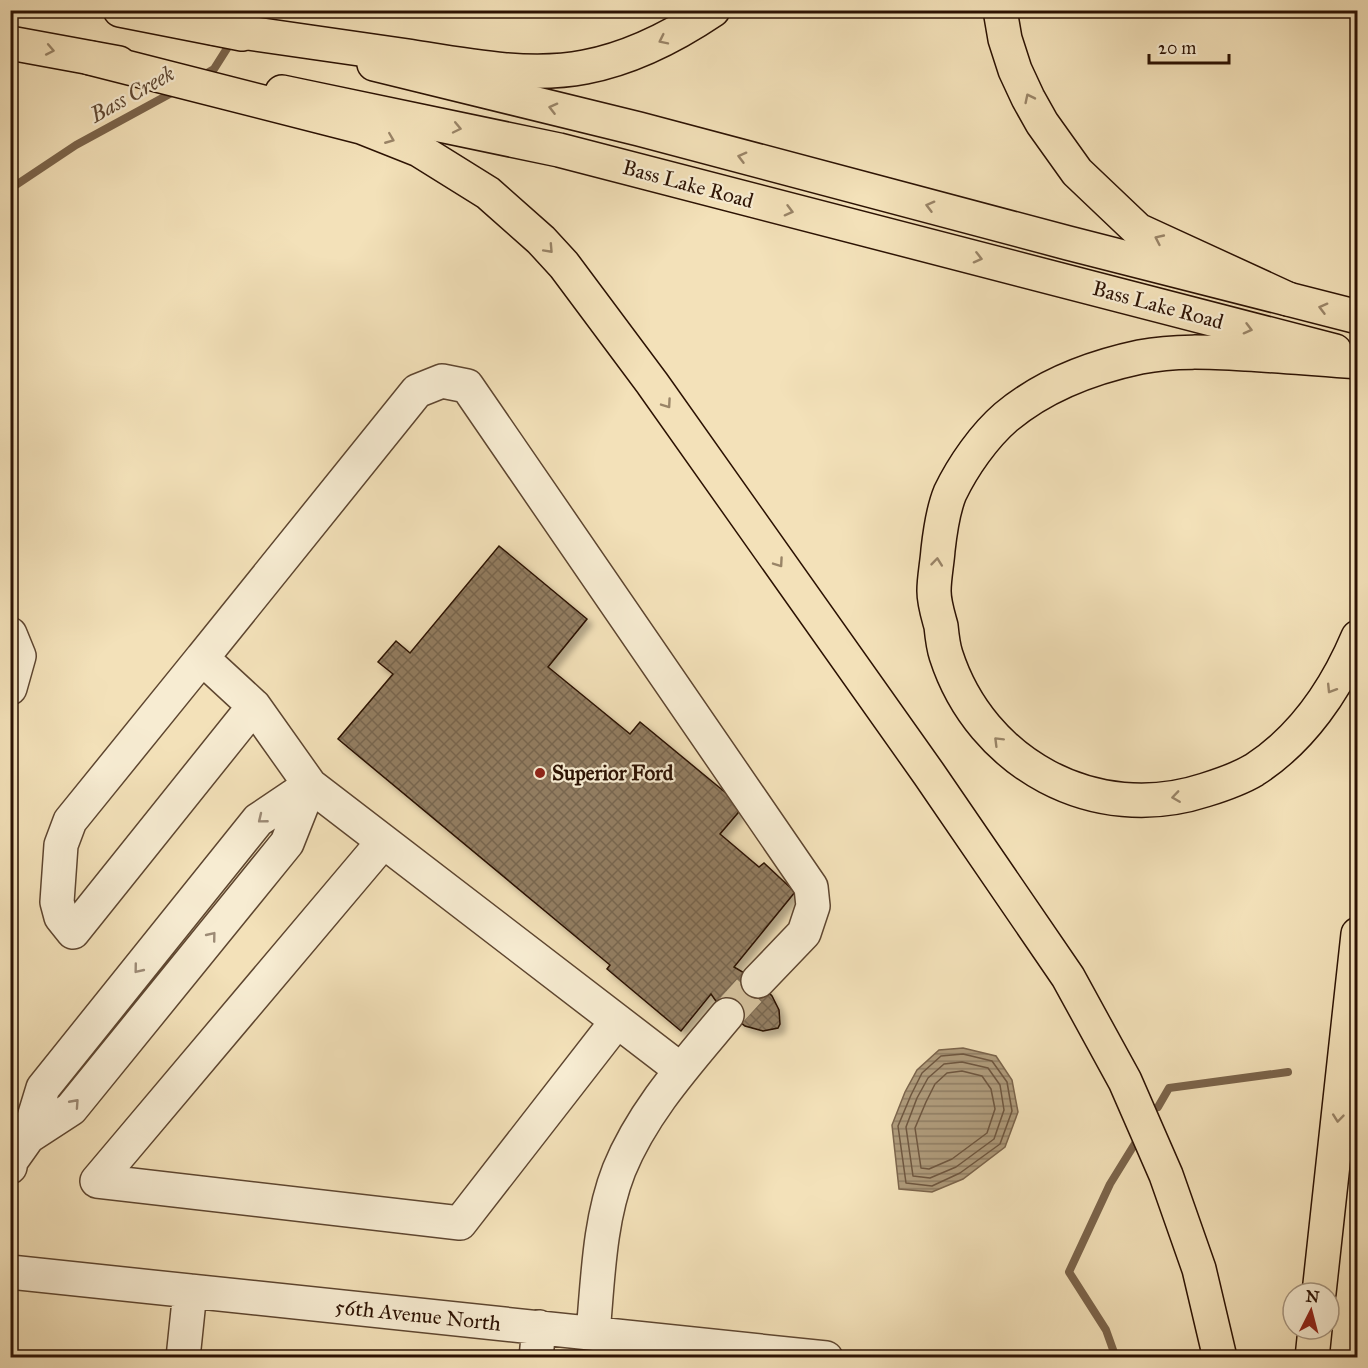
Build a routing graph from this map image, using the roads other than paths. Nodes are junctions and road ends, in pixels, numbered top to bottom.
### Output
1 (120, 10) edge
2 (713, 10) edge
3 (1000, 10) edge
4 (213, 28) junction
5 (10, 43) edge
6 (90, 58) junction
7 (1288, 299) junction
8 (1358, 317) edge
9 (1280, 347) junction
10 (1358, 357) edge
11 (1358, 362) edge
12 (10, 634) edge
13 (1358, 637) edge
14 (202, 658) junction
15 (10, 688) edge
16 (254, 706) junction
17 (310, 785) junction
18 (383, 842) junction
19 (1358, 934) edge
20 (758, 981) tunnel mouth
21 (727, 1015) tunnel mouth
22 (617, 1021) junction
23 (681, 1070) junction
24 (10, 1167) edge
25 (10, 1272) edge
26 (1320, 1281) edge
27 (190, 1291) junction
28 (593, 1333) junction
29 (1314, 1341) edge
30 (538, 1342) edge
31 (183, 1358) edge
32 (826, 1358) edge
33 (1220, 1358) edge
34 (1312, 1358) edge

1 - 4 main road, Bass Lake Road
2 -> 4 main road
7 -> 3 main road
7 -> 4 main road, Bass Lake Road
5 -> 6 main road, Bass Lake Road
6 -> 9 main road, Bass Lake Road
6 -> 33 main road
8 -> 7 main road, Bass Lake Road
9 - 10 main road, Bass Lake Road
9 - 11 main road
13 -> 9 main road
12 - 15 street
14 - 16 street
14 - 16 street
14 - 20 street
16 - 17 street
17 - 18 street
17 - 24 street
18 - 22 street
18 - 22 street
19 -> 26 main road
21 - 23 street
22 - 23 street
23 - 28 street
25 - 27 street, 56th Avenue North
27 - 30 street, 56th Avenue North
27 - 31 street
28 - 30 street, 56th Avenue North
28 - 32 street, 56th Avenue North
29 - 34 main road

